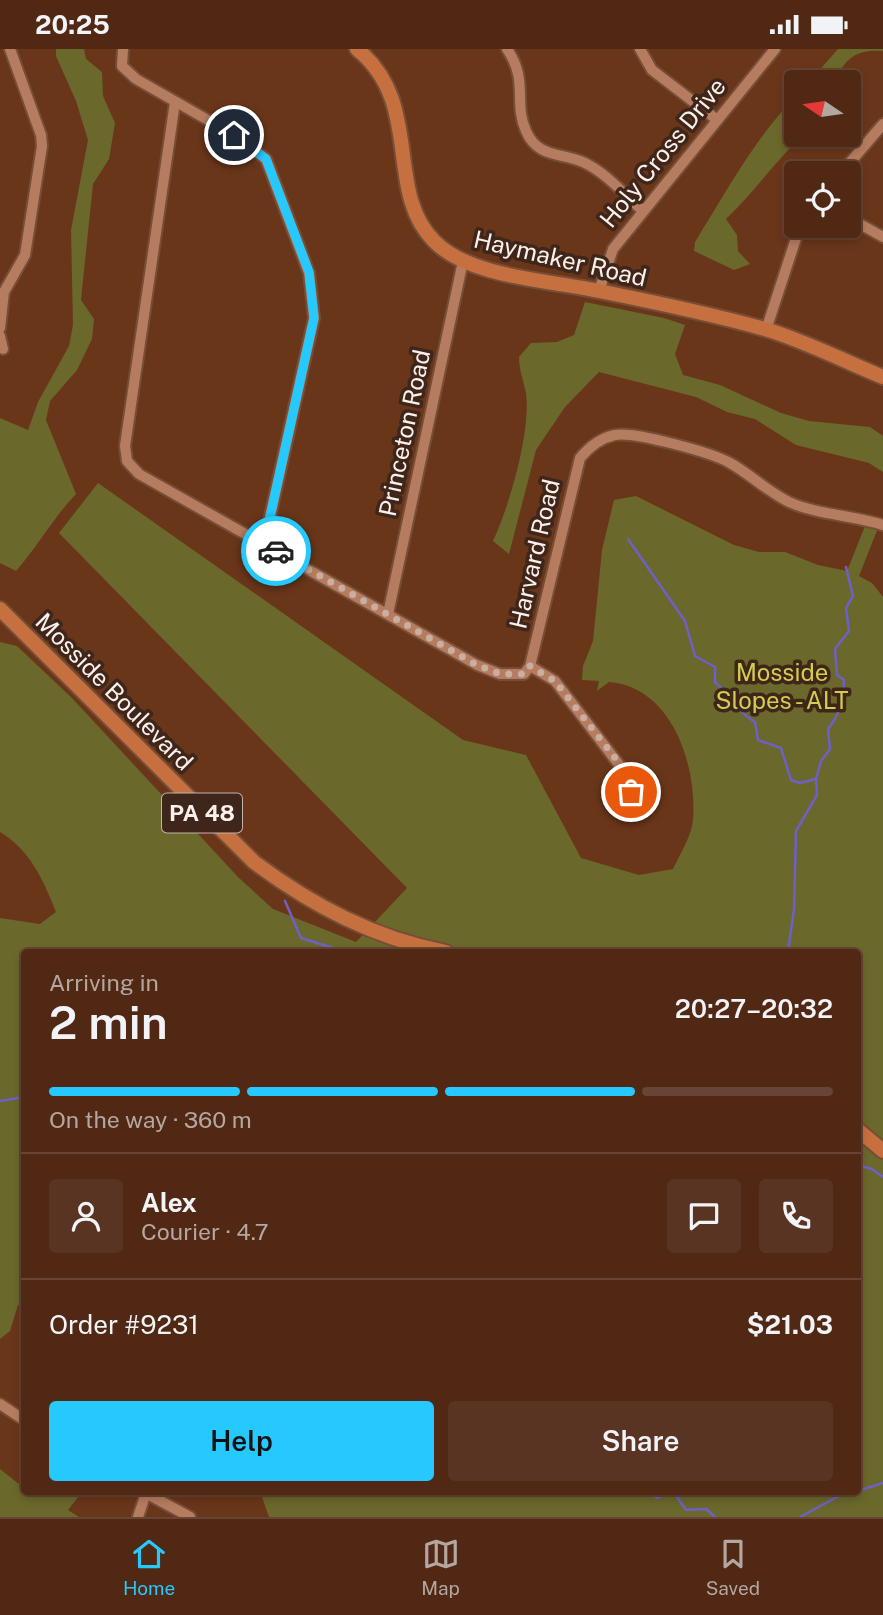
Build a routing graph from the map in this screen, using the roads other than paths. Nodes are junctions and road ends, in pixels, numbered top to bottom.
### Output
1 (10, 49) edge
2 (123, 49) edge
3 (357, 49) edge
4 (507, 49) edge
5 (640, 49) edge
6 (775, 49) edge
7 (174, 102) junction
8 (716, 119) junction
9 (883, 124) edge
10 (851, 161) edge
11 (643, 211) junction
12 (861, 225) edge
13 (883, 237) edge
14 (796, 238) edge
15 (463, 261) junction
16 (599, 291) junction
17 (0, 328) edge
18 (766, 330) junction
19 (0, 336) edge
20 (3, 349) dead end
21 (883, 377) edge
22 (883, 525) edge
23 (264, 544) junction
24 (0, 609) edge
25 (388, 614) junction
26 (530, 666) junction
27 (620, 812) dead end
28 (437, 949) edge
29 (861, 1132) edge
30 (883, 1151) edge
31 (2, 1409) edge
32 (21, 1418) edge
33 (143, 1495) edge
34 (150, 1495) edge
35 (138, 1517) edge
36 (190, 1517) edge

1 - 17 street
2 - 7 street
3 - 15 main road, Haymaker Road
4 - 11 street
5 - 8 street
6 - 8 street, Holy Cross Drive
7 - 23 street
7 - 23 street, Harvard Road
8 - 11 street, Holy Cross Drive
9 - 10 street
11 - 16 street, Holy Cross Drive
12 - 13 street
14 - 18 street
15 - 16 main road, Haymaker Road
15 - 25 street, Princeton Road
16 - 18 main road, Haymaker Road
18 - 21 main road, Haymaker Road
19 - 20 street
22 - 26 street, Harvard Road
23 - 25 street, Harvard Road
24 - 28 main road, Mosside Boulevard / PA 48
25 - 26 street, Harvard Road
26 - 27 street
29 - 30 main road
31 - 32 street
33 - 35 street
34 - 36 street

